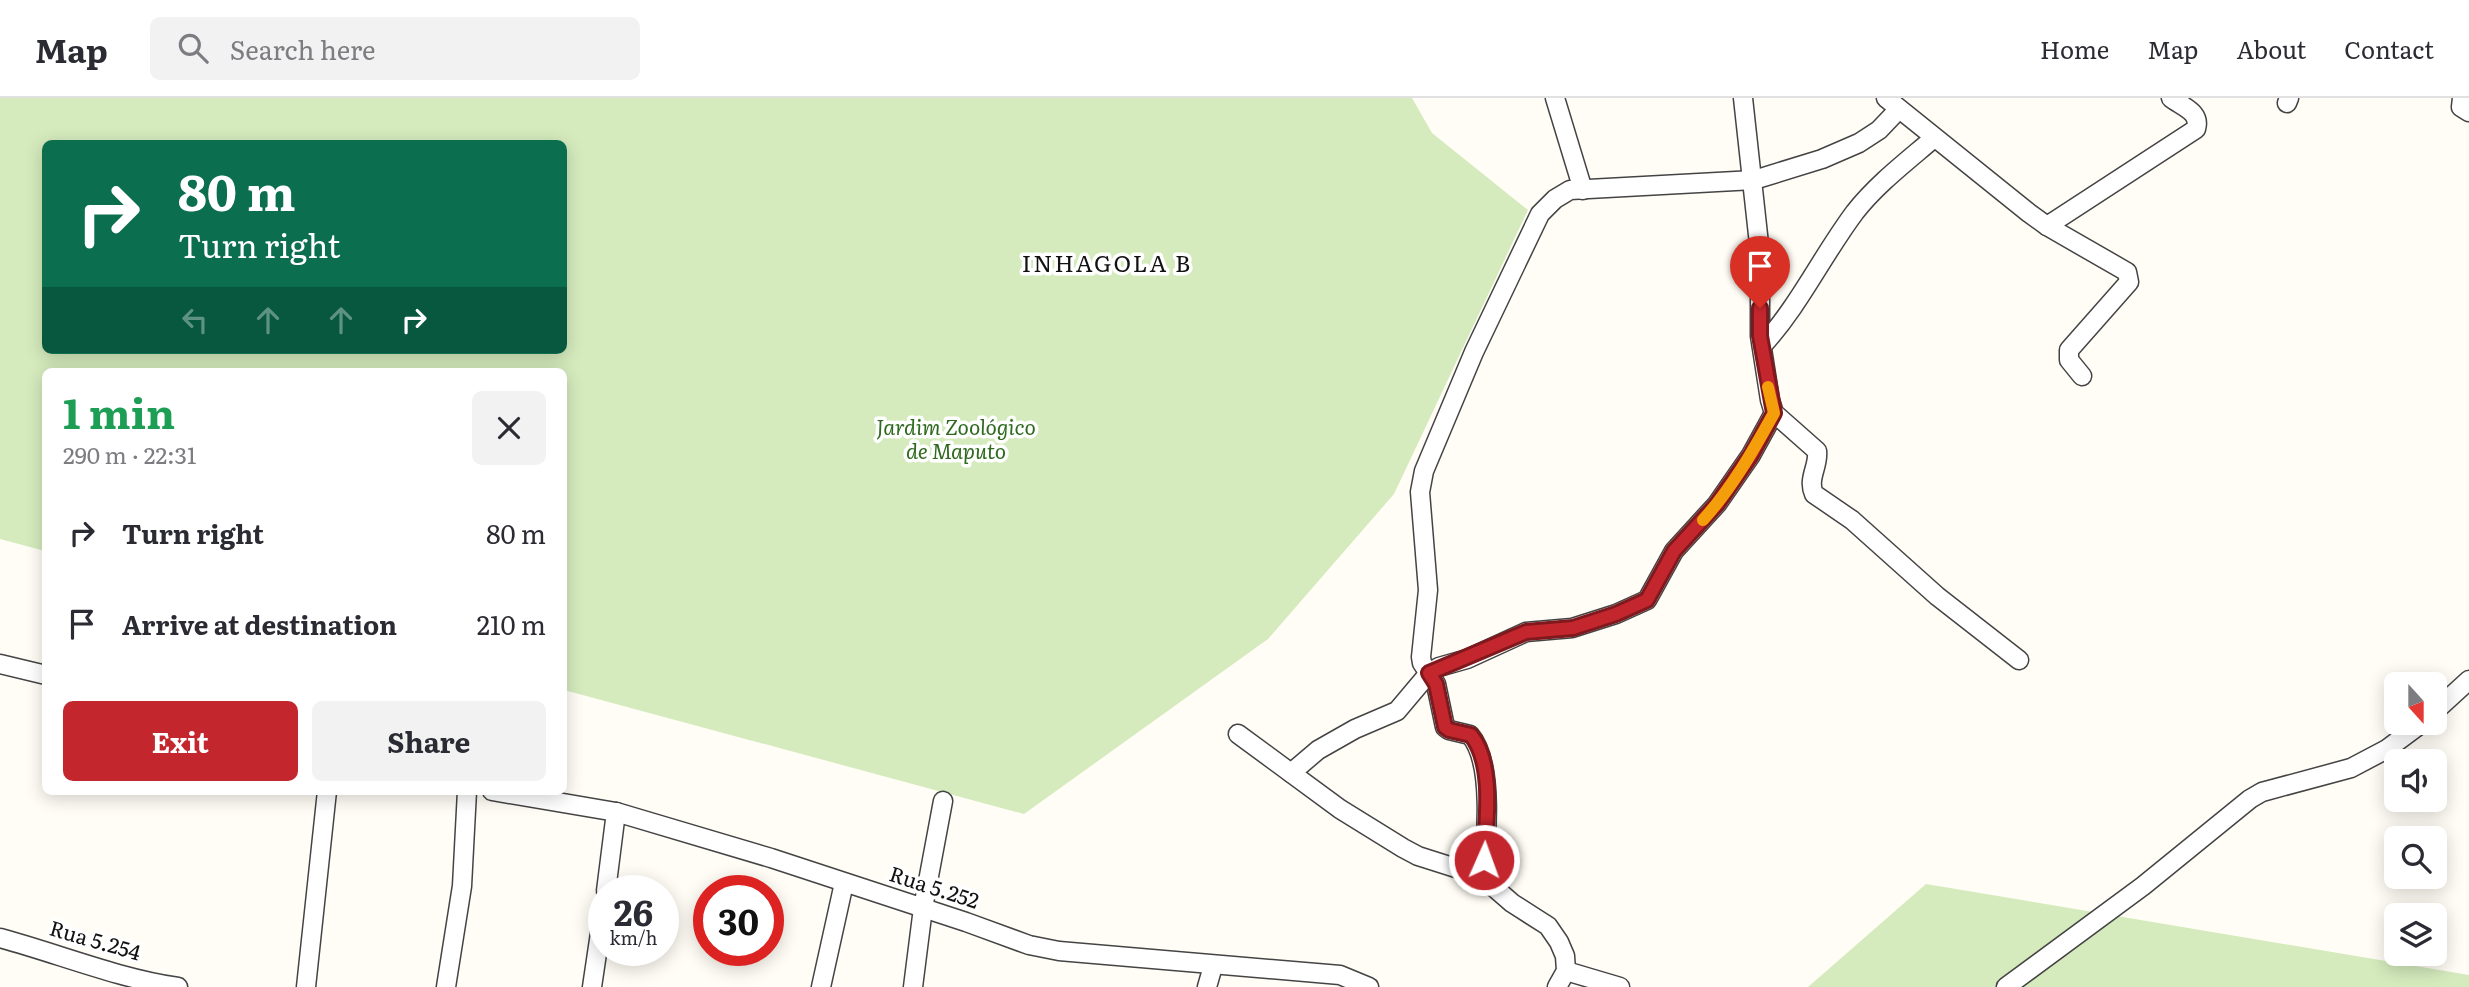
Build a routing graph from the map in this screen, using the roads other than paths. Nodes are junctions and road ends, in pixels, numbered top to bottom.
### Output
1 (1555, 98) edge
2 (1743, 98) edge
3 (2171, 98) edge
4 (2462, 98) edge
5 (1892, 103) edge
6 (2469, 112) edge
7 (1934, 138) junction
8 (1754, 180) junction
9 (1583, 190) junction
10 (2047, 226) junction
11 (1762, 346) junction
12 (2082, 376) dead end
13 (1774, 413) junction
14 (2019, 660) dead end
15 (0, 664) edge
16 (1429, 673) junction
17 (42, 674) edge
18 (2469, 680) edge
19 (2447, 700) edge
20 (1238, 734) dead end
21 (2406, 735) edge
22 (1291, 774) junction
23 (327, 795) edge
24 (467, 795) edge
25 (516, 795) edge
26 (943, 801) dead end
27 (616, 812) junction
28 (608, 875) edge
29 (1482, 876) junction
30 (844, 883) junction
31 (923, 908) junction
32 (0, 938) edge
33 (595, 966) edge
34 (1213, 966) junction
35 (1562, 979) edge
36 (178, 987) edge
37 (306, 987) edge
38 (446, 987) edge
39 (592, 987) edge
40 (821, 987) edge
41 (913, 987) edge
42 (1207, 987) edge
43 (1369, 987) edge
44 (1620, 987) edge
45 (2006, 987) edge

1 - 9 street
2 - 8 street
3 - 10 street
4 - 6 street
5 - 7 street
5 - 8 street
7 - 10 street
7 - 11 street
8 - 9 street
8 - 11 street
9 - 16 street
10 - 12 street
11 - 13 street
13 - 14 street
13 - 16 street
15 - 17 street
16 - 22 street
16 - 29 street
18 - 19 street
20 - 22 street
21 - 45 street
22 - 29 street
23 - 37 street
24 - 38 street
25 - 27 street, Rua 5.252
26 - 31 street
27 - 28 street
27 - 30 street, Rua 5.252
29 - 35 street
30 - 31 street, Rua 5.252
30 - 40 street
31 - 34 street, Rua 5.252
31 - 41 street
32 - 36 street, Rua 5.254
33 - 39 street
34 - 42 street
34 - 43 street, Rua 5.252
35 - 44 street

